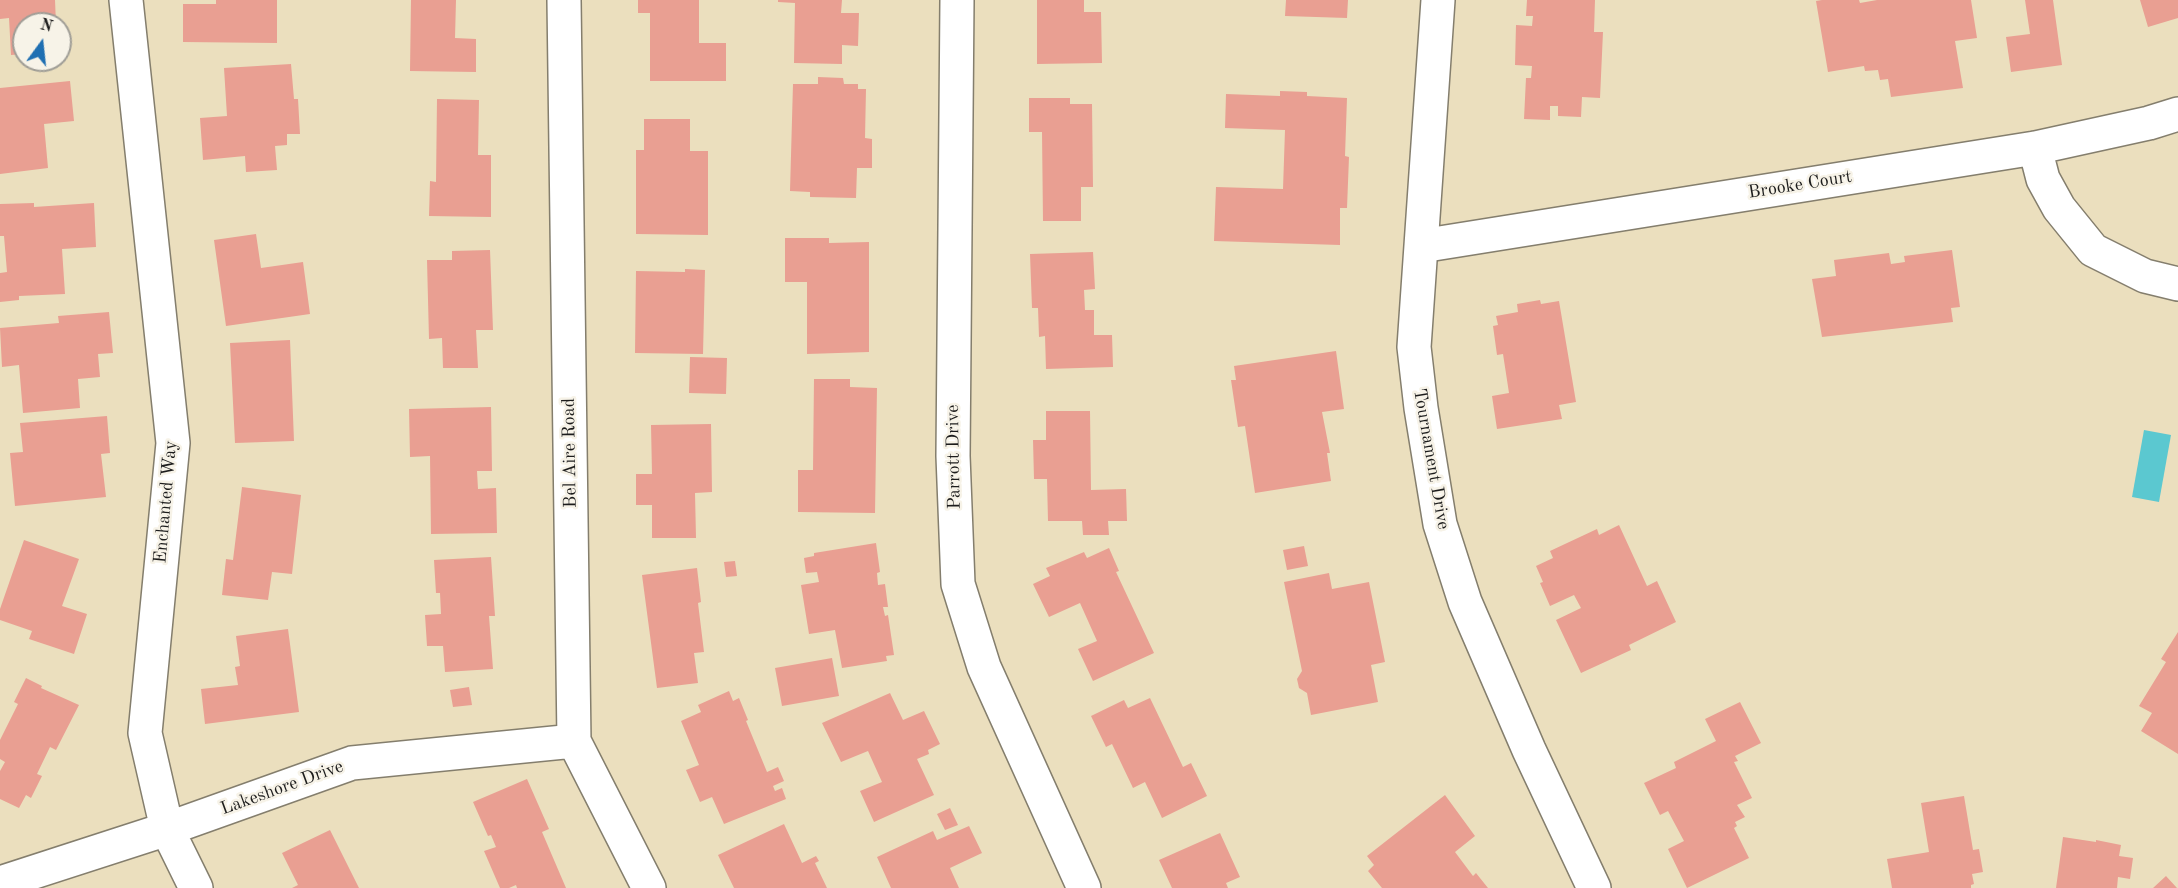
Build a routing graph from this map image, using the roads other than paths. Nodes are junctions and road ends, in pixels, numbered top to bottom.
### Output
1 (126, 0) edge
2 (564, 0) edge
3 (957, 0) edge
4 (1438, 0) edge
5 (2178, 114) edge
6 (2035, 147) junction
7 (1421, 246) junction
8 (2178, 284) edge
9 (574, 741) junction
10 (167, 829) junction
11 (0, 884) edge
12 (196, 888) edge
13 (648, 888) edge
14 (1084, 888) edge
15 (1594, 888) edge

1 - 10 street, Enchanted Way
2 - 9 street, Bel Aire Road
3 - 14 street, Parrott Drive
4 - 7 street, Tournament Drive
5 - 6 street, Brooke Court
6 - 7 street, Brooke Court
6 - 8 street
7 - 15 street, Tournament Drive
9 - 10 street, Lakeshore Drive
9 - 13 street, Bel Aire Road
10 - 11 street, Lakeshore Drive
10 - 12 street, Enchanted Way

